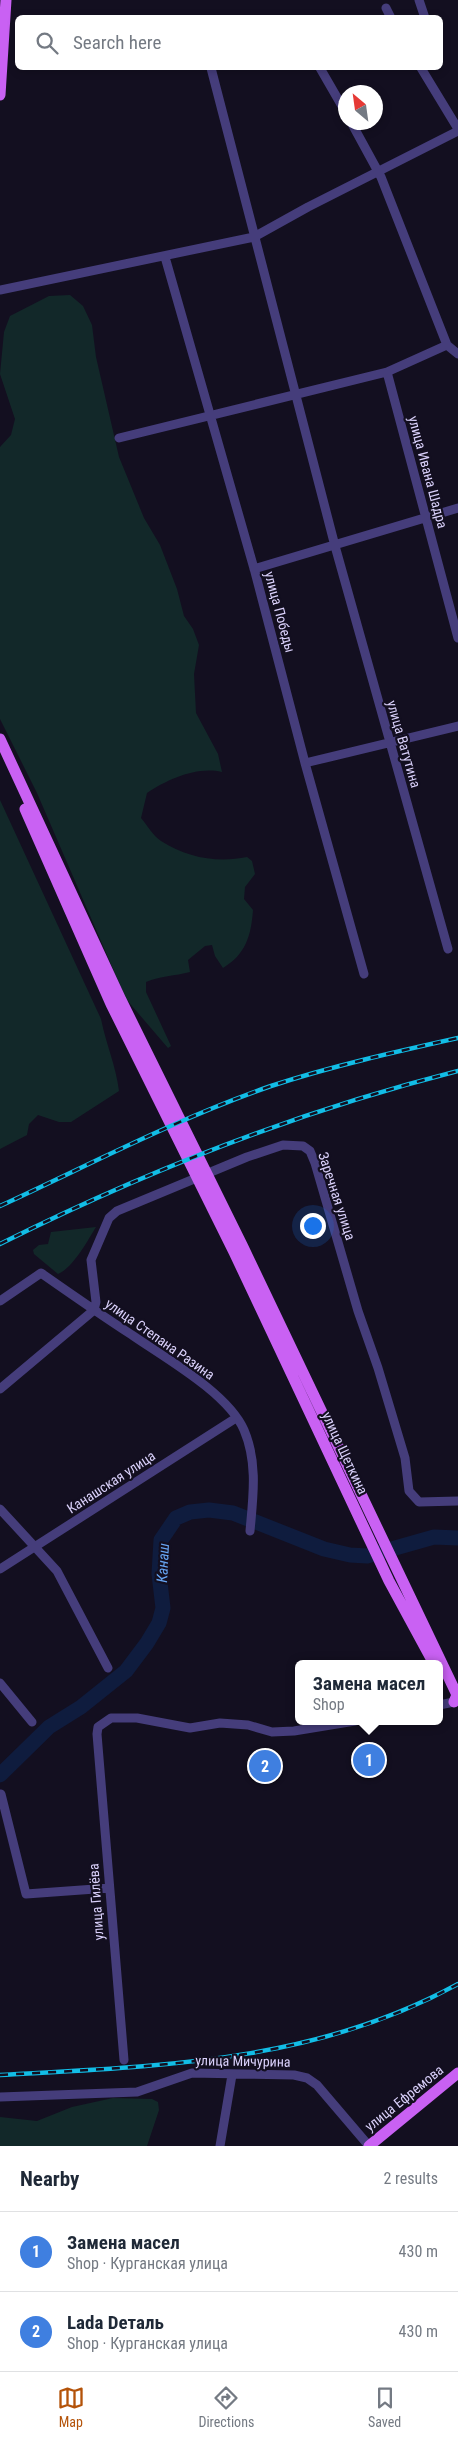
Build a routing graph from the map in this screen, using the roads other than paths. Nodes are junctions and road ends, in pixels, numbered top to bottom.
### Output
1 (6, 0) edge
2 (419, 0) edge
3 (386, 8) dead end
4 (390, 15) edge
5 (425, 15) edge
6 (212, 70) edge
7 (321, 70) edge
8 (422, 70) edge
9 (0, 96) edge
10 (338, 99) edge
11 (355, 130) edge
12 (458, 130) edge
13 (378, 172) junction
14 (254, 237) junction
15 (164, 257) junction
16 (0, 290) edge
17 (447, 345) junction
18 (458, 354) edge
19 (387, 372) junction
20 (295, 395) junction
21 (209, 416) junction
22 (118, 438) dead end
23 (458, 508) edge
24 (426, 518) junction
25 (335, 546) junction
26 (254, 569) junction
27 (458, 638) edge
28 (458, 726) edge
29 (0, 739) edge
30 (389, 742) junction
31 (1, 758) edge
32 (305, 763) junction
33 (448, 949) dead end
34 (364, 974) dead end
35 (116, 1002) junction
36 (239, 1250) junction
37 (0, 1301) edge
38 (94, 1310) junction
39 (0, 1388) edge
40 (236, 1418) junction
41 (458, 1501) edge
42 (0, 1509) edge
43 (250, 1531) dead end
44 (36, 1546) junction
45 (0, 1569) edge
46 (432, 1660) edge
47 (441, 1660) edge
48 (443, 1665) edge
49 (108, 1668) dead end
50 (443, 1682) edge
51 (0, 1683) edge
52 (443, 1705) edge
53 (456, 1706) edge
54 (32, 1722) dead end
55 (333, 1725) edge
56 (1, 1794) edge
57 (109, 1888) junction
58 (124, 2060) dead end
59 (458, 2073) edge
60 (232, 2075) junction
61 (0, 2097) edge
62 (220, 2146) edge
63 (369, 2146) edge

1 - 9 main road
2 - 5 street
3 - 4 street
6 - 14 street, улица Ватутина
7 - 10 street
8 - 12 street
11 - 13 street
12 - 13 street
13 - 14 street
13 - 17 street
14 - 15 street
14 - 20 street, улица Ватутина
15 - 16 street
15 - 21 street, улица Победы
17 - 18 street
17 - 19 street
19 - 20 street
19 - 24 street, улица Ивана Шадра
20 - 21 street
20 - 25 street, улица Ватутина
21 - 22 street
21 - 26 street, улица Победы
23 - 24 street
24 - 25 street
24 - 27 street, улица Ивана Шадра
25 - 26 street
25 - 30 street, улица Ватутина
26 - 32 street, улица Победы
28 - 30 street
29 - 35 main road
30 - 32 street
30 - 33 street, улица Ватутина
31 - 35 main road
32 - 34 street, улица Победы
35 - 36 main road
36 - 46 main road, улица Щеткина
36 - 47 main road
37 - 38 street, улица Степана Разина
38 - 39 street
38 - 40 street, улица Степана Разина
38 - 41 street, Заречная улица
40 - 43 street, улица Степана Разина
40 - 44 street, Канашская улица
42 - 44 street
44 - 45 street, Канашская улица
44 - 49 street
48 - 53 main road
50 - 53 main road
51 - 54 street
52 - 53 street
55 - 57 street, улица Гилёва
56 - 57 street
57 - 58 street, улица Гилёва
59 - 63 main road, улица Ефремова
60 - 61 street, улица Мичурина
60 - 62 street
60 - 63 street, улица Мичурина

